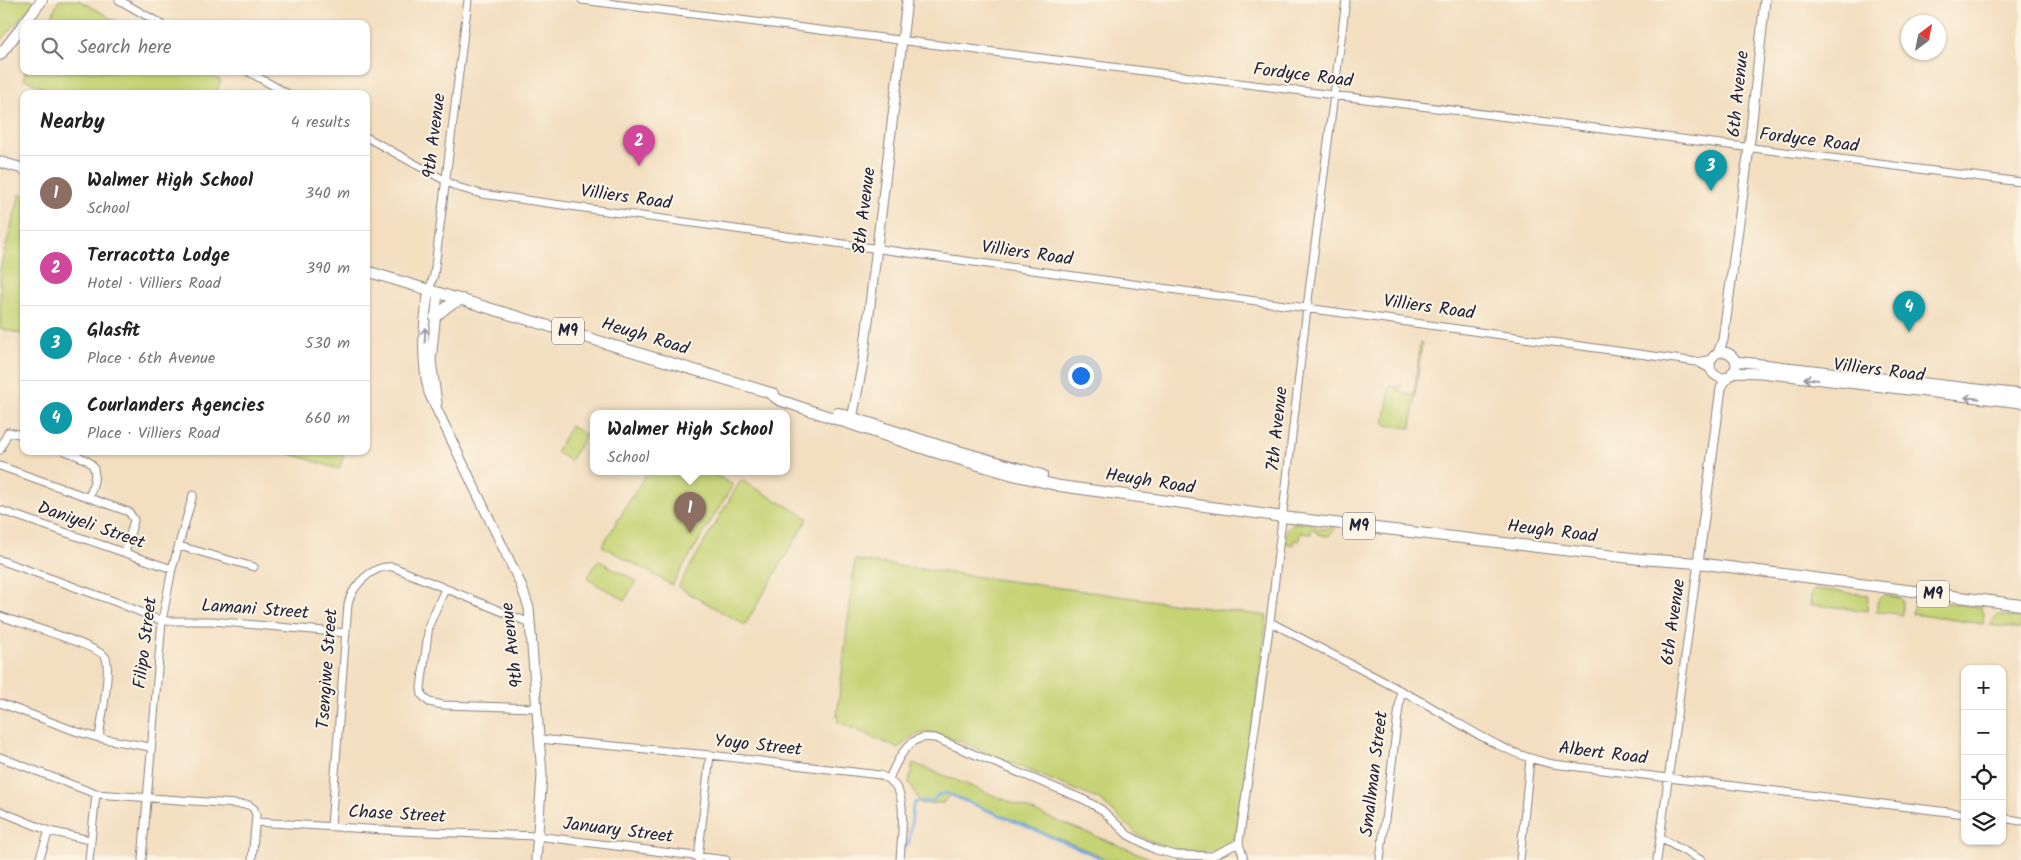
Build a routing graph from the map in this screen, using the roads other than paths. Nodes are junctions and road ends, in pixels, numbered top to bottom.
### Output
1 (42, 0) edge
2 (118, 0) edge
3 (468, 0) edge
4 (582, 0) edge
5 (907, 0) edge
6 (1346, 0) edge
7 (1765, 0) edge
8 (27, 20) edge
9 (155, 20) edge
10 (20, 29) edge
11 (902, 41) junction
12 (0, 55) edge
13 (254, 75) edge
14 (281, 90) edge
15 (1335, 95) junction
16 (370, 139) edge
17 (1749, 148) junction
18 (0, 162) edge
19 (0, 167) edge
20 (20, 168) edge
21 (20, 172) edge
22 (446, 181) junction
23 (2021, 182) edge
24 (877, 250) junction
25 (370, 271) edge
26 (434, 291) junction
27 (462, 300) junction
28 (1307, 308) junction
29 (435, 317) junction
30 (1720, 355) junction
31 (1697, 362) junction
32 (1735, 362) junction
33 (1710, 369) junction
34 (1730, 375) junction
35 (1717, 377) junction
36 (1721, 388) junction
37 (2021, 394) edge
38 (2021, 403) edge
39 (439, 416) junction
40 (852, 421) junction
41 (20, 435) edge
42 (0, 450) edge
43 (76, 455) edge
44 (0, 466) edge
45 (193, 495) dead end
46 (90, 498) junction
47 (0, 510) edge
48 (1283, 517) junction
49 (179, 546) junction
50 (125, 553) junction
51 (0, 560) edge
52 (1698, 563) junction
53 (254, 567) dead end
54 (172, 569) junction
55 (445, 589) junction
56 (2021, 605) edge
57 (0, 616) edge
58 (162, 621) junction
59 (1270, 622) junction
60 (530, 623) junction
61 (346, 633) junction
62 (1401, 691) junction
63 (0, 703) edge
64 (536, 708) junction
65 (98, 738) junction
66 (539, 739) junction
67 (150, 747) junction
68 (710, 755) junction
69 (0, 757) edge
70 (1530, 759) junction
71 (1669, 777) junction
72 (889, 780) junction
73 (96, 794) junction
74 (147, 798) junction
75 (0, 811) edge
76 (1961, 814) edge
77 (2006, 818) edge
78 (2021, 820) edge
79 (256, 822) junction
80 (331, 826) junction
81 (49, 831) junction
82 (537, 836) junction
83 (1660, 838) junction
84 (90, 840) junction
85 (1239, 843) junction
86 (698, 858) edge
87 (1216, 858) edge
88 (39, 860) edge
89 (89, 860) edge
90 (142, 860) edge
91 (252, 860) edge
92 (536, 860) edge
93 (726, 860) edge
94 (900, 860) edge
95 (1244, 860) edge
96 (1380, 860) edge
97 (1520, 860) edge
98 (1657, 860) edge
99 (1701, 860) edge

1 - 8 main road
2 - 9 street
3 - 22 street, 9th Avenue
4 - 11 street, Fordyce Road
5 - 11 street, 8th Avenue
6 - 15 street, 7th Avenue
7 - 17 street, 6th Avenue
10 - 12 main road
11 - 15 street, Fordyce Road
11 - 24 street, 8th Avenue
13 - 14 street
15 - 17 street, Fordyce Road
15 - 28 street, 7th Avenue
16 - 22 street, Villiers Road
17 - 23 street, Fordyce Road
17 - 30 street, 6th Avenue
18 - 20 main road
19 - 21 main road
22 - 24 street, Villiers Road
22 - 26 street, 9th Avenue
24 - 28 street, Villiers Road
24 - 40 street, 8th Avenue
25 - 26 main road, Heugh Road / M9
26 - 27 main road, Heugh Road / M9
26 - 29 street, 9th Avenue
39 -> 26 street, 9th Avenue
27 - 29 main road
27 - 40 main road, Heugh Road / M9
28 - 31 street, Villiers Road
28 - 48 street, 7th Avenue
29 - 39 street, 9th Avenue
30 - 31 street, Villiers Road
30 - 32 street, 6th Avenue
30 - 33 street, 6th Avenue
31 - 33 street, Villiers Road
32 - 34 street, 6th Avenue
32 - 37 street, Villiers Road
33 - 35 street, 6th Avenue
34 - 35 street
34 - 36 street, 6th Avenue
38 -> 34 street, Villiers Road
35 - 36 street, 6th Avenue
36 - 52 street, 6th Avenue
39 - 60 street, 9th Avenue
40 - 48 main road, Heugh Road / M9
41 - 42 street
43 - 46 street, Daniyeli Street
44 - 46 street
45 - 49 street, Filipo Street
46 - 50 street
47 - 50 street, Daniyeli Street
48 - 52 main road, Heugh Road / M9
48 - 59 street, 7th Avenue
49 - 53 street
49 - 54 street, Filipo Street
50 - 54 street, Daniyeli Street
51 - 58 street
52 - 56 main road, Heugh Road / M9
52 - 71 street, 6th Avenue
54 - 58 street, Filipo Street
55 - 60 street, Tsengiwe Street
55 - 61 street, Tsengiwe Street
55 - 64 street
57 - 65 street
58 - 61 street, Lamani Street
58 - 67 street, Filipo Street
59 - 62 street, Albert Road
59 - 85 street, 7th Avenue
60 - 64 street, 9th Avenue
61 - 80 street, Tsengiwe Street
62 - 70 street, Albert Road
62 - 96 street, Smallman Street
63 - 65 street
64 - 66 street, 9th Avenue
65 - 67 street
66 - 68 street, Yoyo Street
66 - 82 street, 9th Avenue
67 - 74 street, Filipo Street
68 - 72 street, Yoyo Street
68 - 86 street
69 - 73 street
70 - 71 street, Albert Road
70 - 97 street
71 - 76 street, Albert Road
71 - 83 street, 6th Avenue
72 - 87 street
72 - 94 street
73 - 74 street
73 - 84 street
74 - 79 street
74 - 90 street, Filipo Street
75 - 81 street
77 - 78 street
79 - 80 street, Chase Street
79 - 91 street
80 - 82 street, Chase Street
81 - 84 street
81 - 88 street
82 - 86 street, January Street
82 - 92 street, 9th Avenue
83 - 98 street, 6th Avenue
83 - 99 street
84 - 89 street
85 - 87 street
85 - 95 street, 7th Avenue
86 - 93 street, January Street

